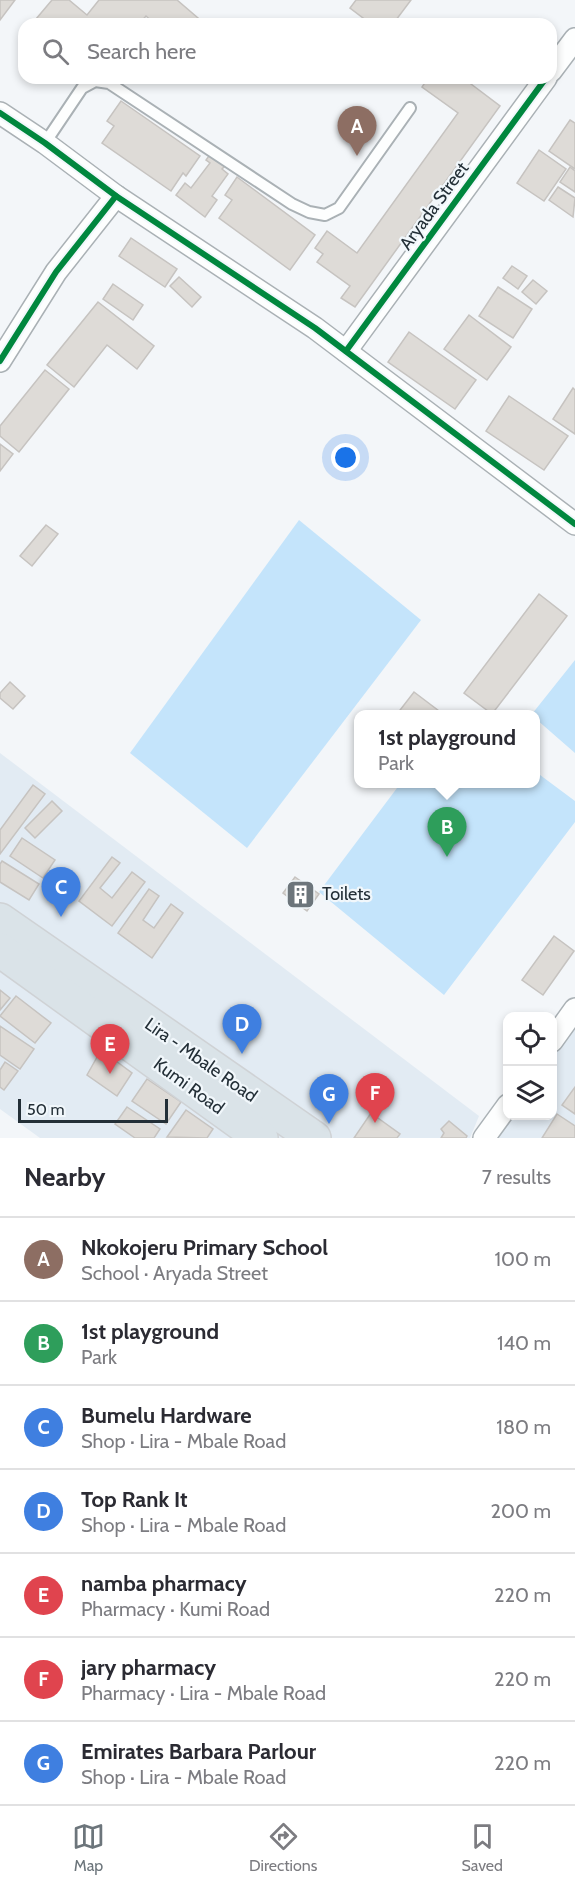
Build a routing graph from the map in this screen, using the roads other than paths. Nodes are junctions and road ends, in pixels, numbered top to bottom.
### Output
1 (575, 39) edge
2 (557, 63) edge
3 (89, 84) edge
4 (111, 84) edge
5 (542, 84) edge
6 (410, 108) dead end
7 (0, 113) edge
8 (45, 143) junction
9 (116, 196) junction
10 (346, 351) junction
11 (0, 361) edge
12 (572, 516) edge
13 (0, 920) edge
14 (0, 950) edge
15 (575, 1009) edge
16 (557, 1034) edge
17 (503, 1111) edge
18 (261, 1138) edge
19 (314, 1138) edge
20 (484, 1138) edge

1 - 2 street
3 - 8 lane
4 - 6 lane
5 - 10 street, Aryada Street
7 - 8 street
8 - 9 street
9 - 10 street
9 - 11 street
10 - 12 street
13 - 19 main road, Lira - Mbale Road
14 - 18 main road, Kumi Road
15 - 16 street
17 - 20 street

